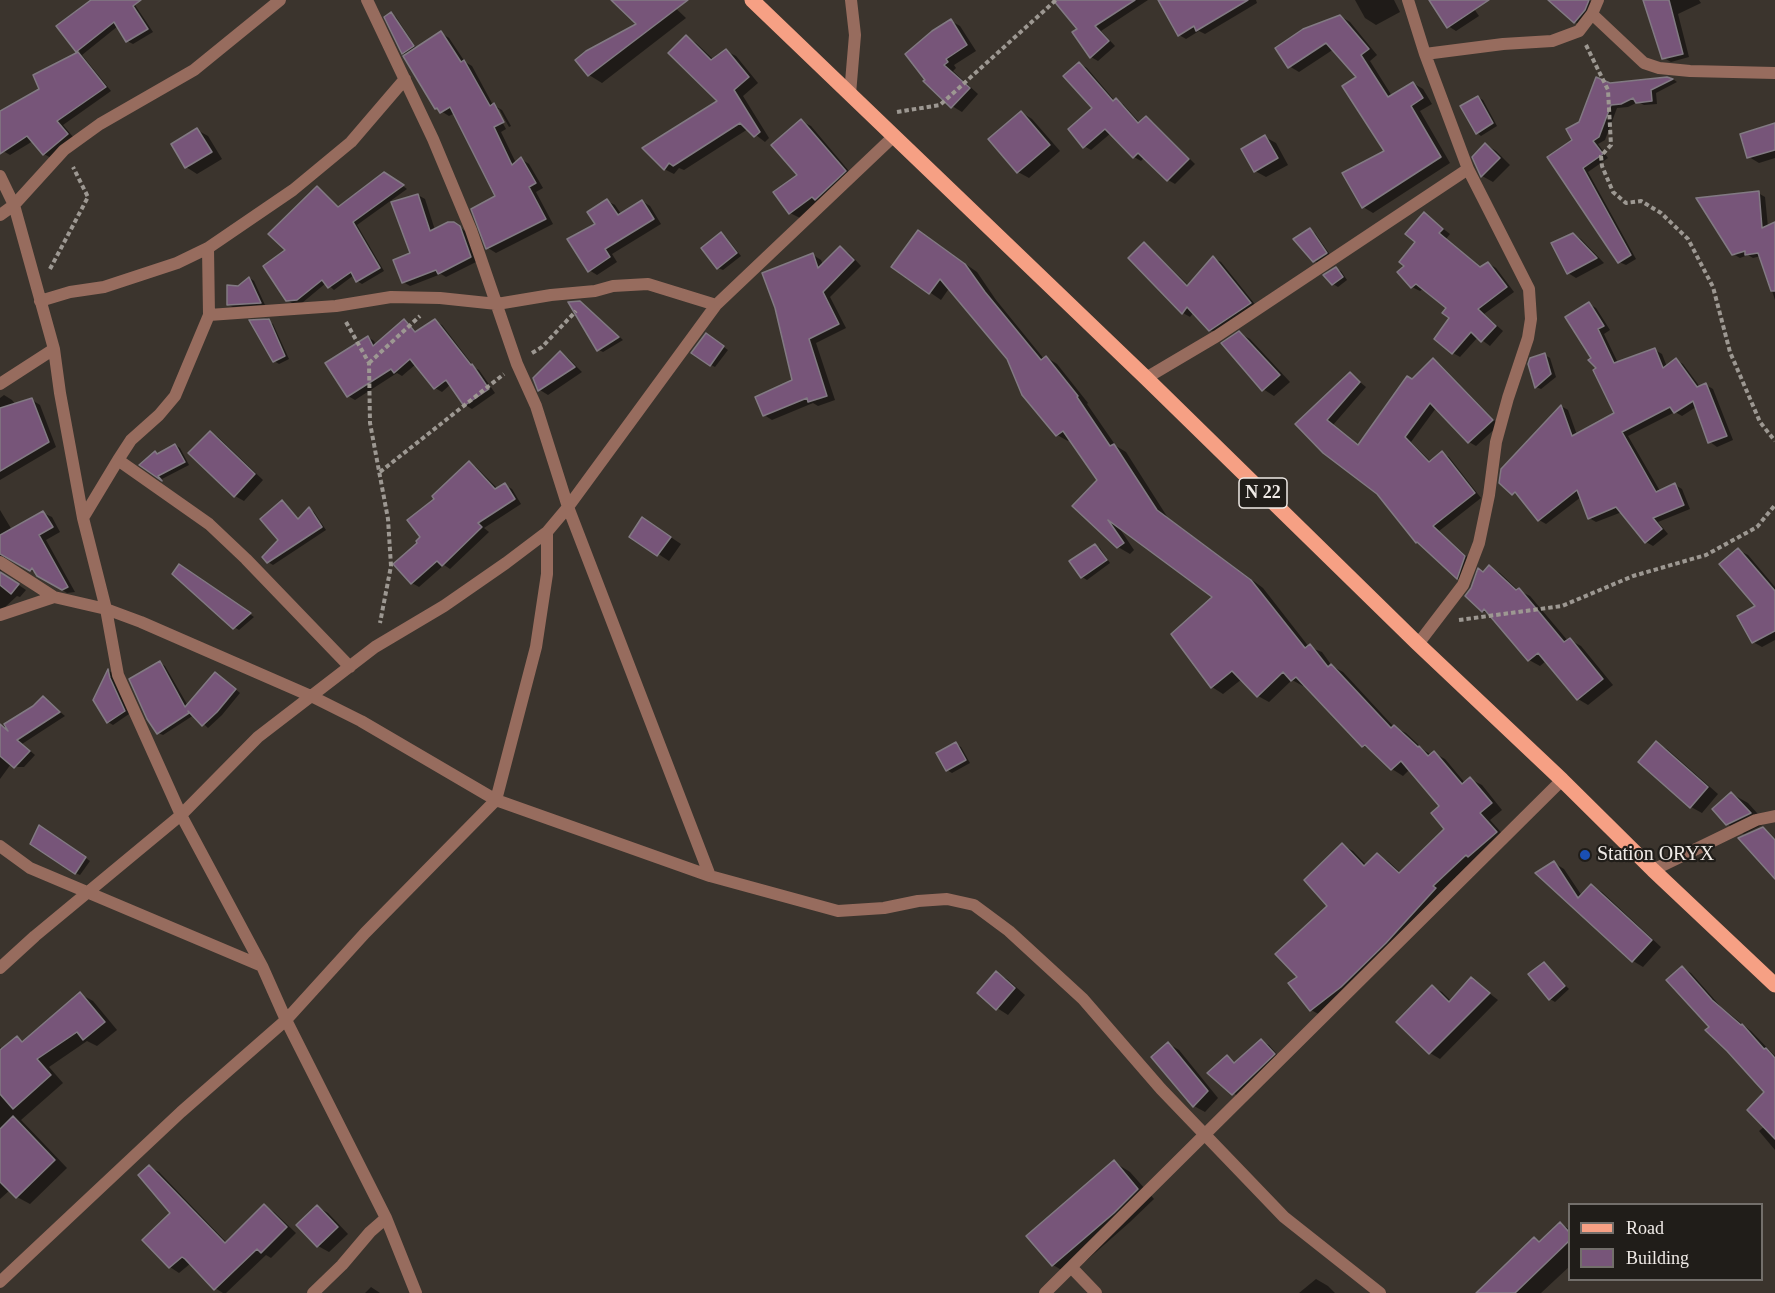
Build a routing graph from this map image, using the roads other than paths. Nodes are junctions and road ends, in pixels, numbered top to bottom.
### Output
1 (280, 0) edge
2 (368, 0) edge
3 (752, 0) edge
4 (851, 0) edge
5 (1408, 0) edge
6 (1599, 0) edge
7 (1592, 14) junction
8 (1425, 54) junction
9 (1775, 74) edge
10 (405, 79) junction
11 (850, 94) junction
12 (893, 136) junction
13 (1468, 169) junction
14 (0, 176) edge
15 (14, 206) junction
16 (0, 215) edge
17 (208, 248) junction
18 (39, 297) junction
19 (497, 304) junction
20 (716, 305) junction
21 (209, 315) junction
22 (54, 349) junction
23 (1146, 378) junction
24 (0, 384) edge
25 (118, 460) junction
26 (568, 507) junction
27 (83, 518) junction
28 (547, 532) junction
29 (0, 562) edge
30 (54, 597) junction
31 (106, 609) junction
32 (0, 615) edge
33 (1418, 644) junction
34 (350, 667) junction
35 (313, 697) junction
36 (1562, 780) junction
37 (496, 800) junction
38 (181, 815) junction
39 (1775, 816) edge
40 (0, 846) edge
41 (1653, 870) junction
42 (710, 876) junction
43 (90, 891) junction
44 (262, 966) junction
45 (0, 968) edge
46 (1775, 985) edge
47 (286, 1020) junction
48 (1203, 1135) junction
49 (386, 1218) junction
50 (1072, 1268) junction
51 (0, 1282) edge
52 (313, 1293) edge
53 (416, 1293) edge
54 (1045, 1293) edge
55 (1096, 1293) edge
56 (1380, 1293) edge

1 - 15 street
2 - 10 street
3 - 11 main road, N 22
4 - 11 street
5 - 8 street
6 - 7 street
7 - 8 street
7 - 9 street
8 - 13 street
10 - 17 street
10 - 19 street
11 - 12 main road, N 22
12 - 20 street
12 - 23 main road, N 22
13 - 23 street
13 - 33 street
14 - 15 street
15 - 16 street
15 - 18 street
17 - 18 street
17 - 21 street
18 - 22 street
19 - 20 street
19 - 21 street
19 - 26 street
20 - 26 street
21 - 25 street
22 - 24 street
22 - 27 street
23 - 33 main road, N 22
25 - 27 street
25 - 34 street
26 - 28 street
26 - 42 street
27 - 31 street
28 - 34 street
28 - 37 street
29 - 30 street
30 - 31 street
30 - 32 street
31 - 35 street
31 - 38 street
33 - 36 main road, N 22
34 - 35 street
35 - 37 street
35 - 38 street
36 - 41 main road, N 22
36 - 48 street
37 - 42 street
37 - 47 street
38 - 43 street
38 - 44 street
39 - 41 street
40 - 43 street
41 - 46 main road, N 22
42 - 48 street
43 - 44 street
43 - 45 street
44 - 47 street
47 - 49 street
47 - 51 street
48 - 50 street
48 - 56 street
49 - 52 street
49 - 53 street
50 - 54 street
50 - 55 street

